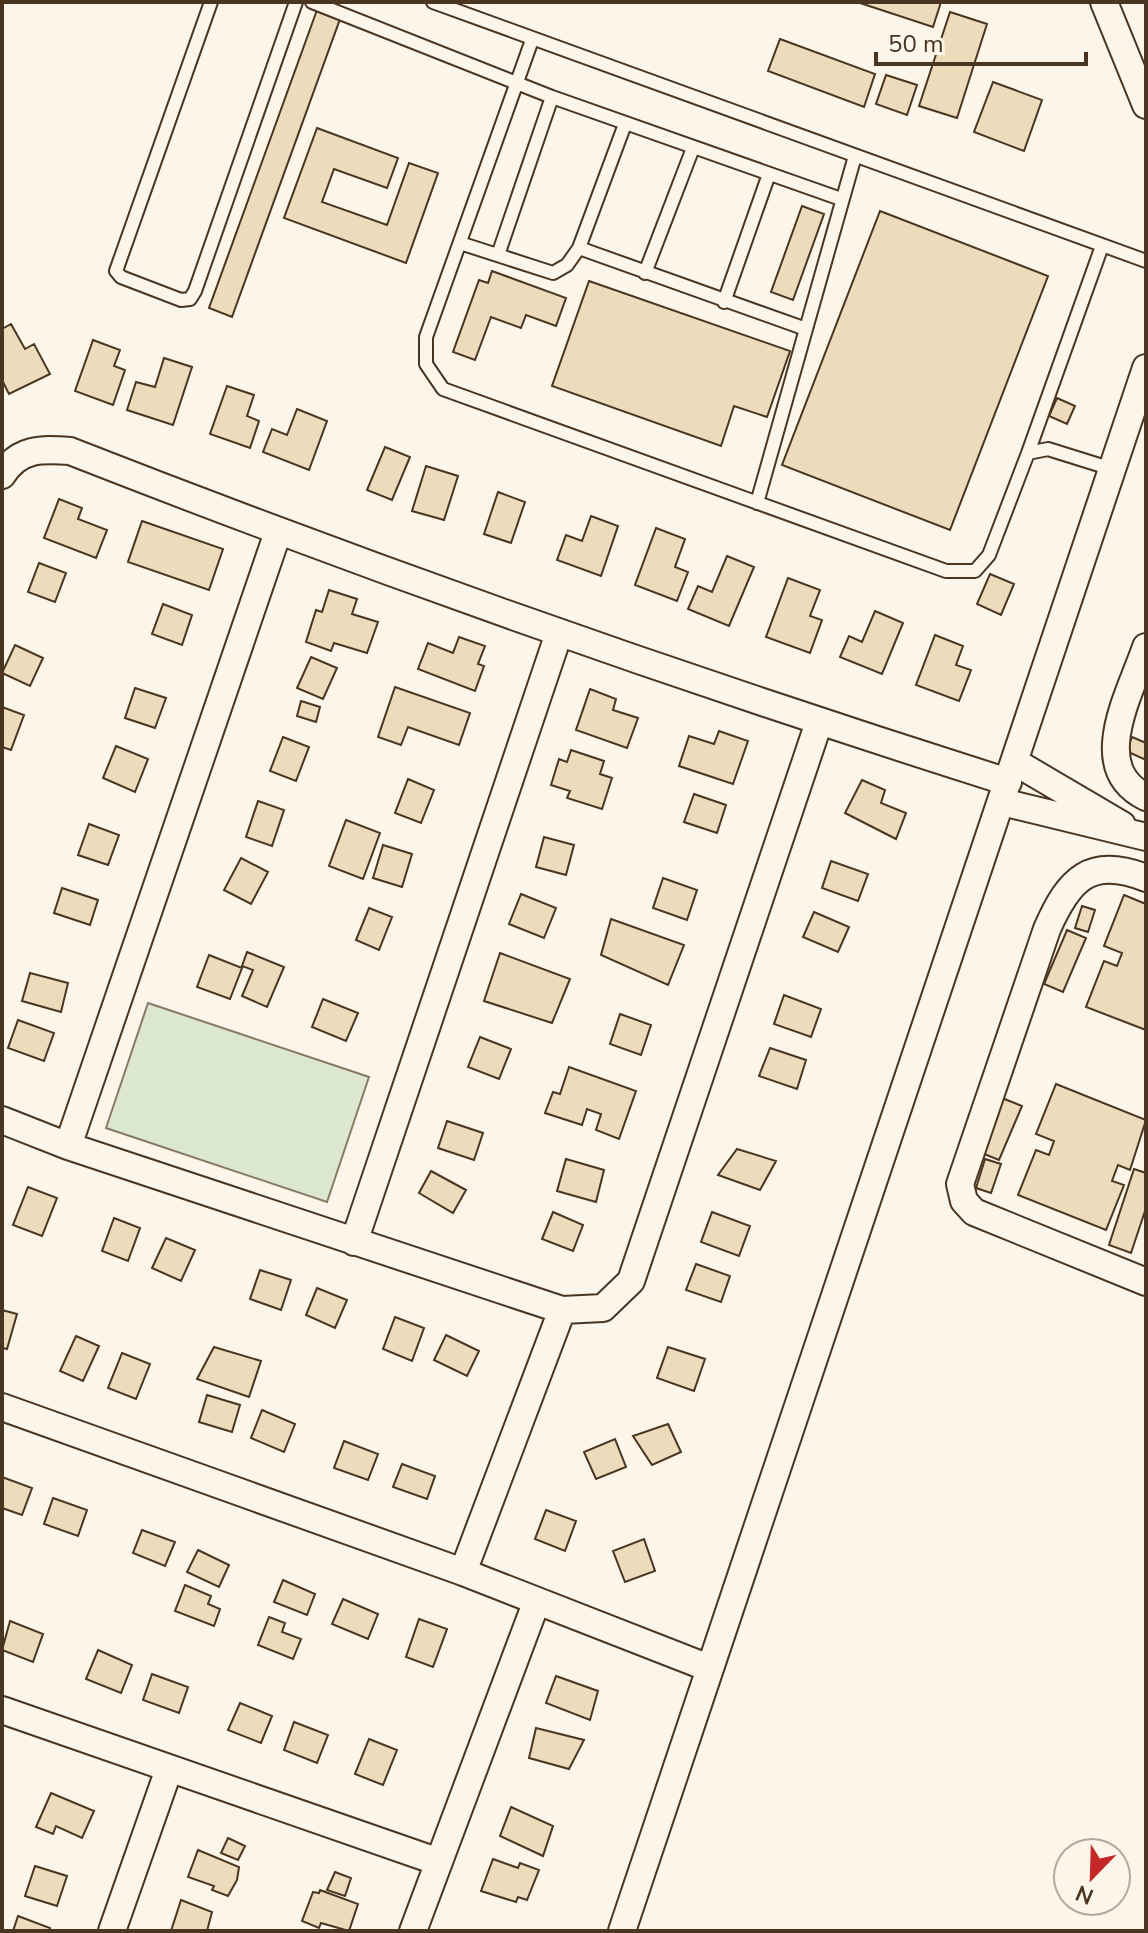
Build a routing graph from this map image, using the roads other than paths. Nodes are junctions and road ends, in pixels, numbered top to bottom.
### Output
1 (211, 2) edge
2 (296, 2) edge
3 (312, 2) edge
4 (433, 2) edge
5 (1104, 2) edge
6 (532, 40) junction
7 (516, 81) junction
8 (552, 97) junction
9 (1146, 105) edge
10 (625, 124) junction
11 (693, 148) junction
12 (855, 156) junction
13 (769, 174) junction
14 (841, 199) junction
15 (460, 243) junction
16 (1102, 246) junction
17 (579, 248) junction
18 (498, 255) junction
19 (1146, 261) edge
20 (645, 273) junction
21 (724, 302) junction
22 (806, 329) junction
23 (1146, 368) edge
24 (1028, 453) junction
25 (1112, 469) junction
26 (2, 475) edge
27 (757, 503) junction
28 (278, 532) junction
29 (559, 633) junction
30 (1146, 647) edge
31 (819, 722) junction
32 (1008, 782) junction
33 (1146, 797) edge
34 (1141, 836) edge
35 (1146, 878) edge
36 (2, 1120) edge
37 (68, 1146) junction
38 (354, 1242) junction
39 (1146, 1282) edge
40 (562, 1310) junction
41 (2, 1407) edge
42 (463, 1572) junction
43 (536, 1603) junction
44 (709, 1668) junction
45 (2, 1710) edge
46 (169, 1769) junction
47 (439, 1862) junction
48 (112, 1931) edge
49 (413, 1931) edge
50 (622, 1931) edge

1 - 2 lane
3 - 7 lane
4 - 6 lane
5 - 9 street
6 - 7 lane
6 - 12 lane
7 - 8 lane
7 - 15 lane
8 - 10 lane
8 - 18 lane
10 - 11 lane
10 - 17 lane
11 - 13 lane
11 - 20 lane
12 - 14 lane
12 - 16 lane
13 - 14 lane
13 - 21 lane
14 - 22 lane
15 - 18 lane
15 - 27 lane
16 - 19 lane
16 - 24 lane
17 - 18 lane
17 - 20 lane
20 - 21 lane
21 - 22 lane
22 - 27 lane
23 - 25 street
24 - 25 lane
24 - 27 lane
25 - 32 street
26 - 28 street
28 - 29 street
28 - 37 street
29 - 31 street
29 - 38 street
30 - 33 street
31 - 32 street
31 - 40 street
32 - 34 street
32 - 34 street
32 - 44 street
35 - 39 street
36 - 37 street
37 - 38 street
38 - 40 street
40 - 42 street
41 - 42 street
42 - 43 street
43 - 44 street
43 - 47 street
44 - 50 street
45 - 46 street
46 - 47 street
46 - 48 street
47 - 49 street

